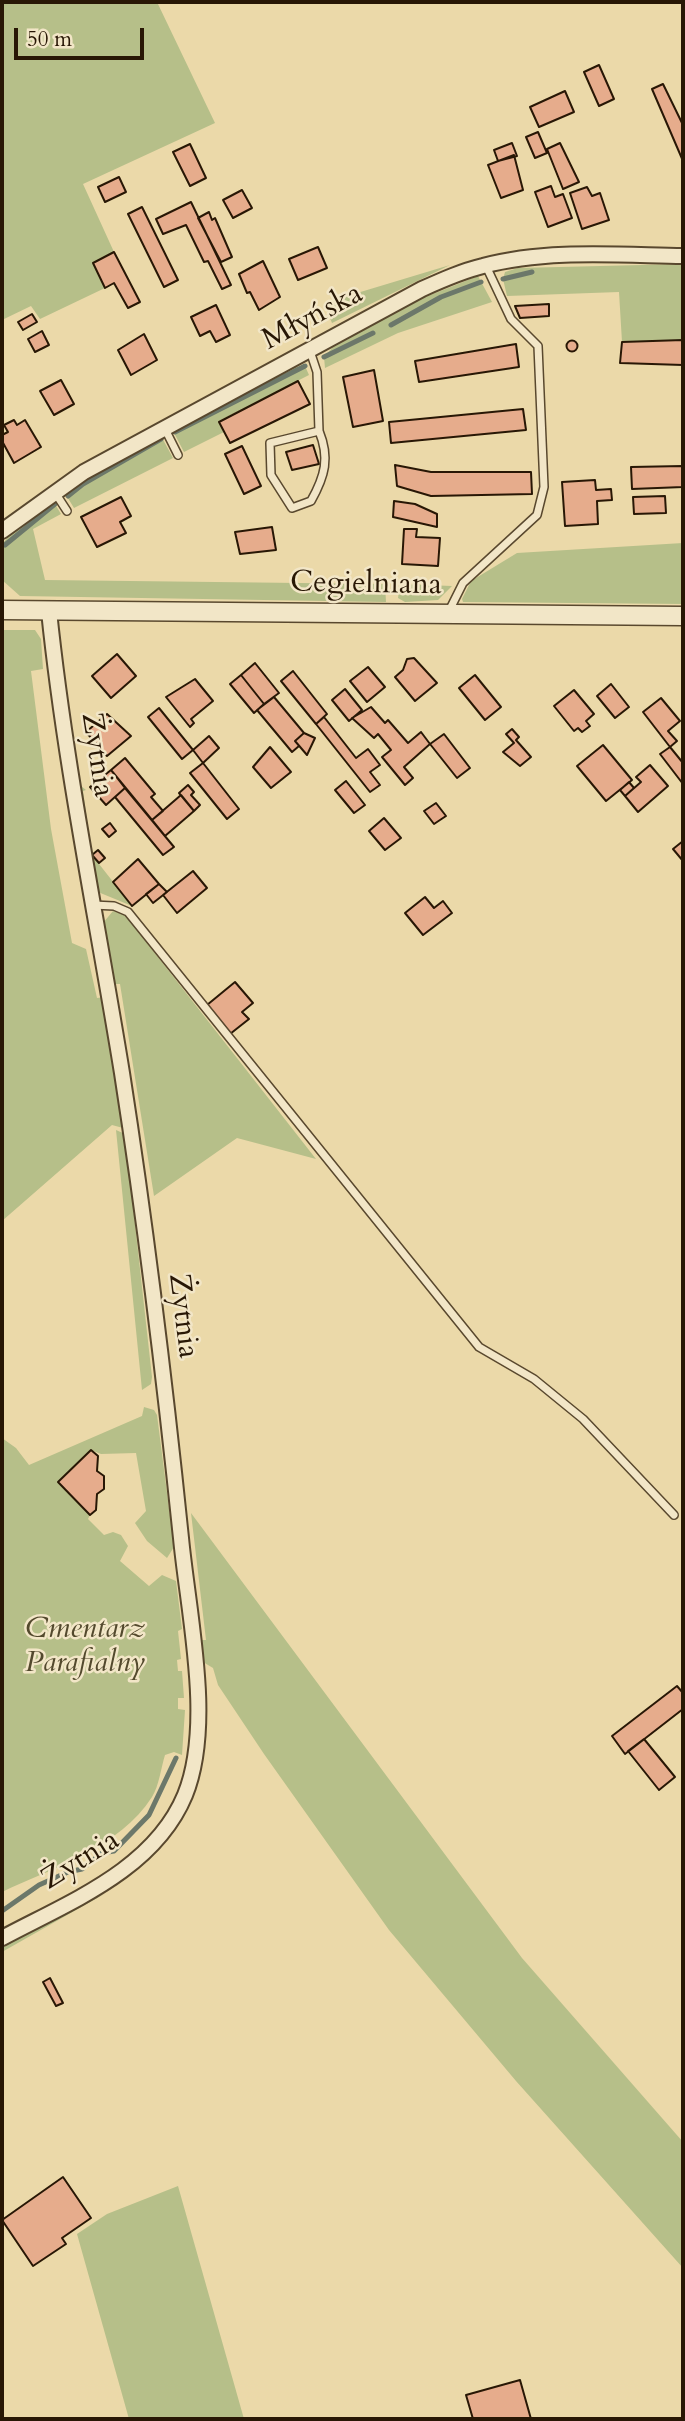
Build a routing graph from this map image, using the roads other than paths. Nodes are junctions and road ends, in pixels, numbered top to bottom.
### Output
1 (683, 256) edge
2 (486, 265) junction
3 (310, 351) junction
4 (164, 426) junction
5 (319, 431) junction
6 (178, 455) dead end
7 (54, 491) junction
8 (67, 511) dead end
9 (2, 531) edge
10 (2, 610) edge
11 (49, 611) junction
12 (448, 614) junction
13 (683, 616) edge
14 (93, 905) junction
15 (674, 1515) dead end
16 (2, 1938) edge

1 - 2 street, Młyńska
2 - 3 street, Młyńska
2 - 12 lane
3 - 4 street, Młyńska
3 - 5 lane
4 - 6 lane
4 - 7 street, Młyńska
5 - 5 lane
7 - 8 lane
7 - 9 street, Młyńska
10 - 11 street, Cegielniana
11 - 12 street, Cegielniana
11 - 14 street, Żytnia
12 - 13 street, Cegielniana
14 - 15 lane
14 - 16 street, Żytnia

